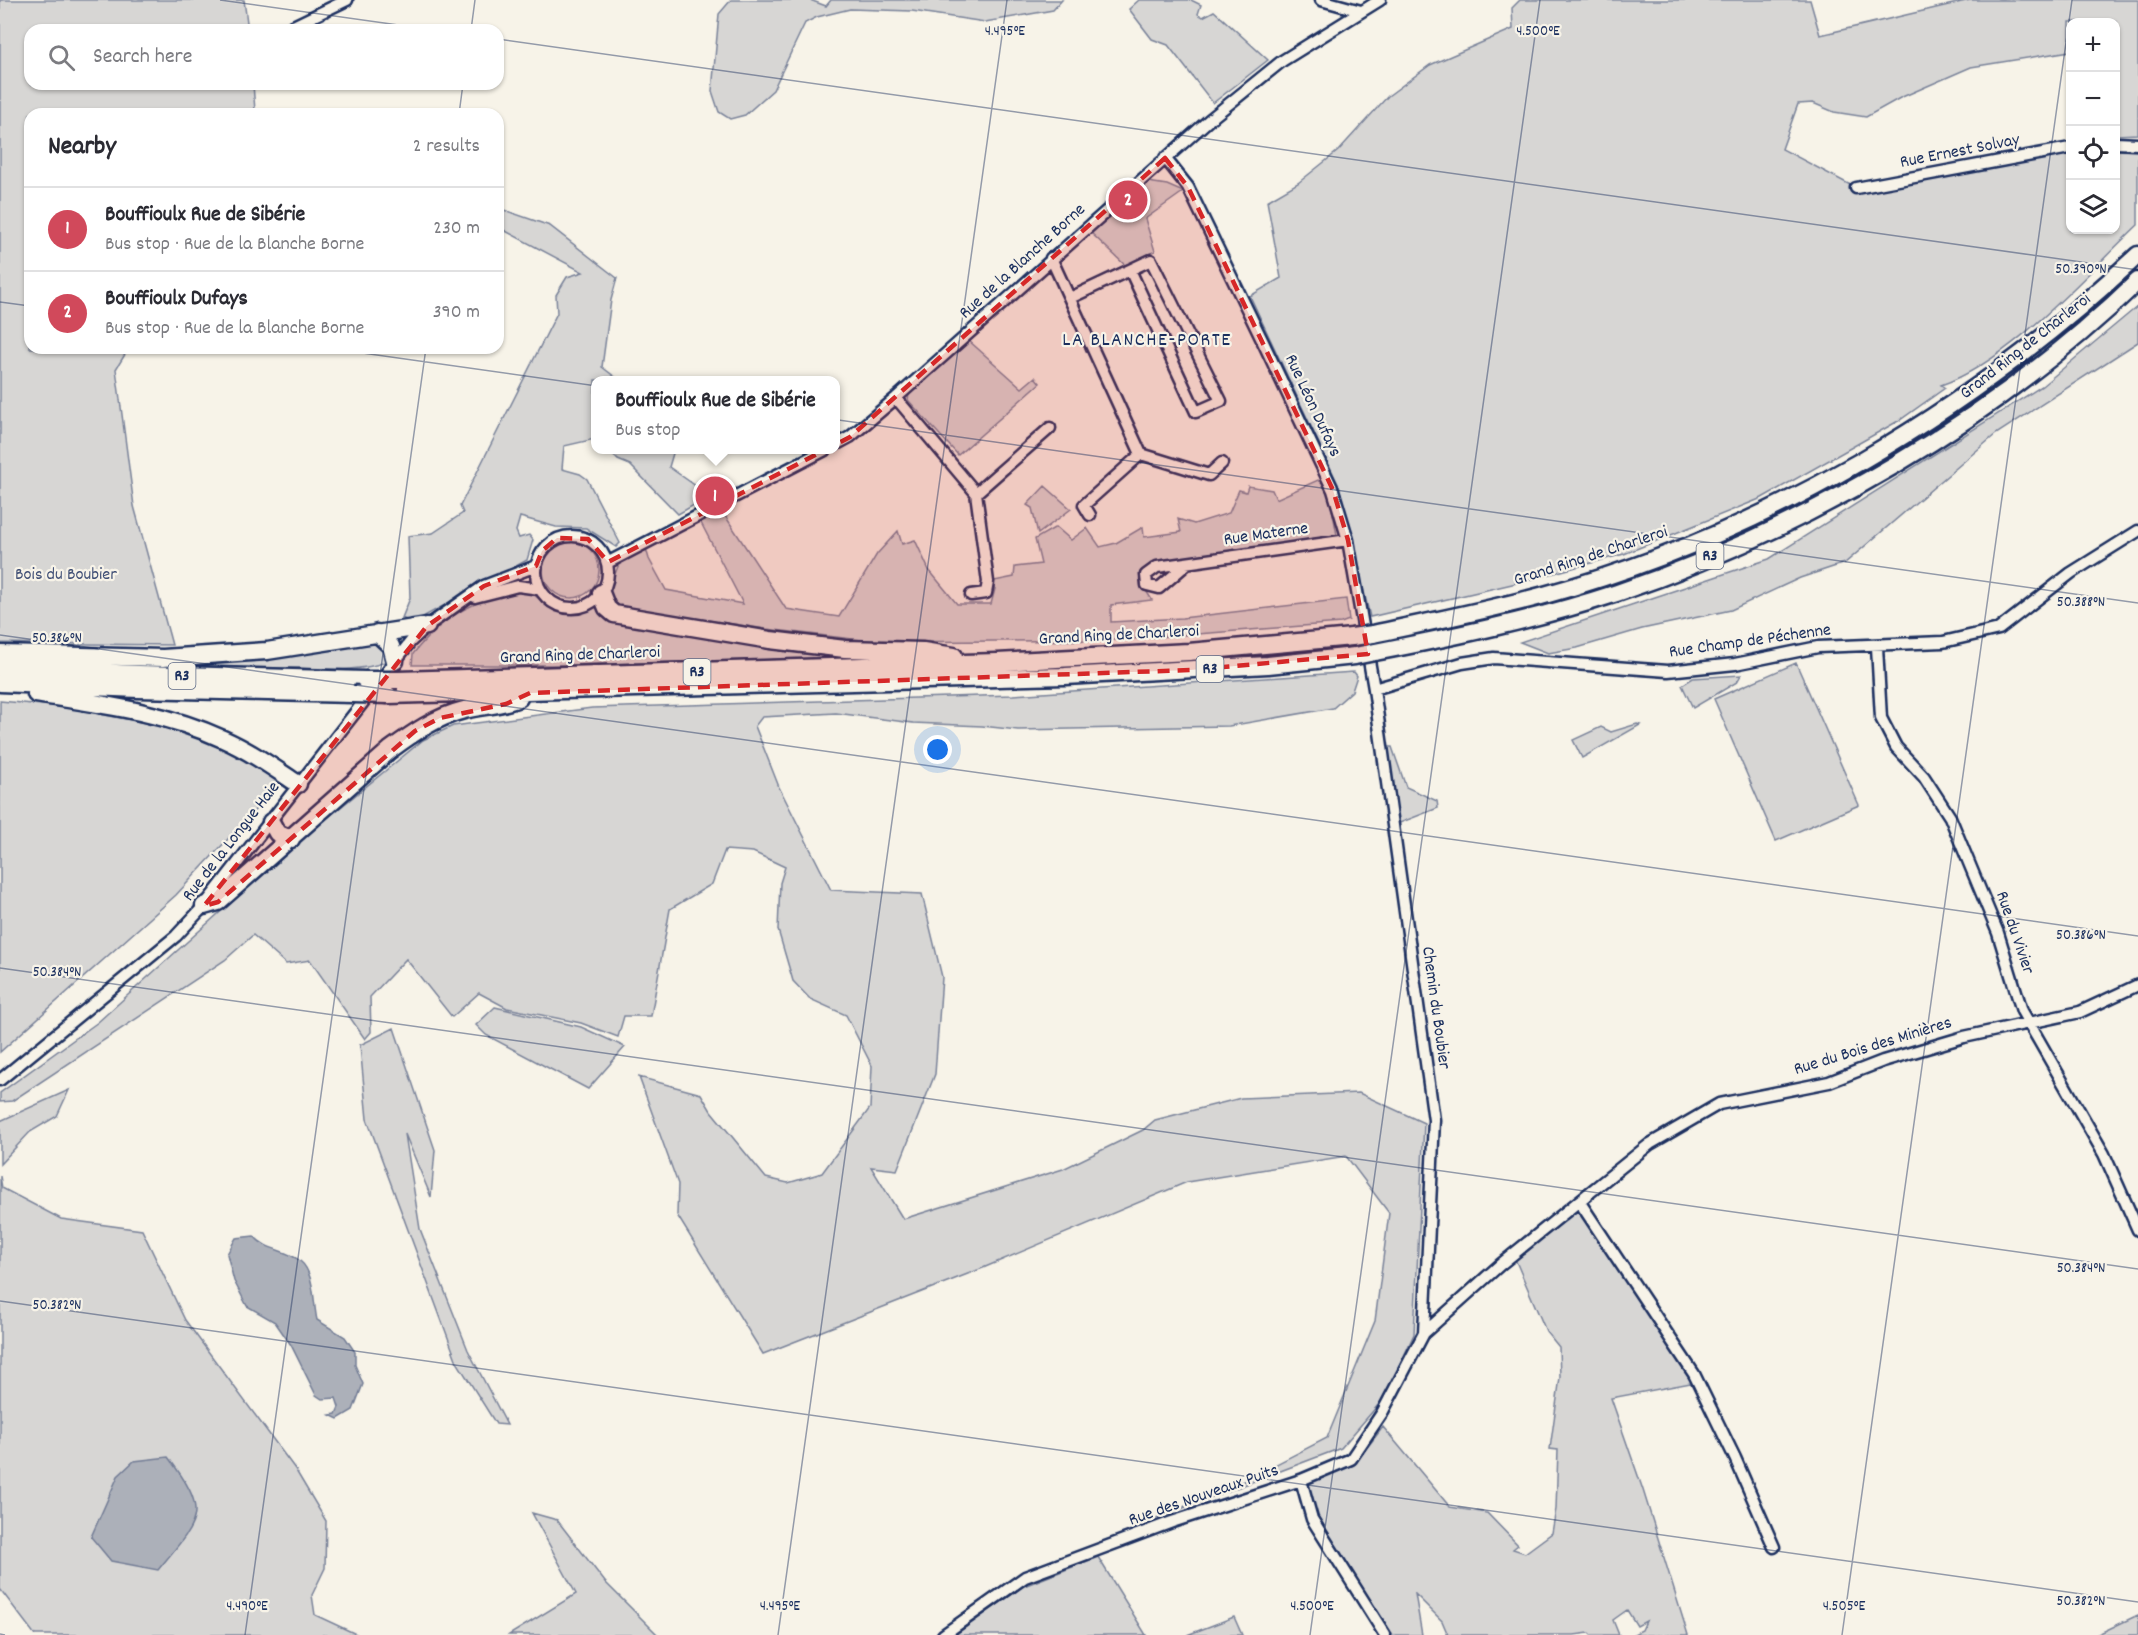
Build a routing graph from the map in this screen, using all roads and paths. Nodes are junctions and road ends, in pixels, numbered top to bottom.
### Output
1 (347, 0) edge
2 (1321, 0) edge
3 (1380, 0) edge
4 (1361, 11) junction
5 (297, 24) edge
6 (2120, 143) edge
7 (2138, 144) edge
8 (2066, 149) edge
9 (1165, 158) junction
10 (1856, 188) dead end
11 (2138, 255) edge
12 (1051, 258) junction
13 (1130, 270) junction
14 (2138, 281) edge
15 (1070, 298) junction
16 (896, 398) junction
17 (1050, 428) dead end
18 (840, 442) edge
19 (817, 454) edge
20 (1141, 454) junction
21 (1222, 464) dead end
22 (976, 492) junction
23 (1090, 515) dead end
24 (2138, 531) edge
25 (1348, 540) junction
26 (607, 563) junction
27 (1188, 563) dead end
28 (536, 566) junction
29 (540, 589) junction
30 (601, 593) junction
31 (970, 595) dead end
32 (464, 601) junction
33 (427, 626) junction
34 (377, 633) junction
35 (1877, 647) junction
36 (0, 654) edge
37 (395, 661) junction
38 (997, 662) junction
39 (0, 668) edge
40 (0, 683) edge
41 (1374, 689) junction
42 (530, 693) junction
43 (298, 784) junction
44 (270, 822) junction
45 (291, 839) junction
46 (204, 906) junction
47 (2138, 985) edge
48 (2027, 1022) junction
49 (0, 1080) edge
50 (1579, 1201) junction
51 (2138, 1230) edge
52 (1424, 1333) junction
53 (1301, 1480) junction
54 (1774, 1547) dead end
55 (943, 1635) edge
56 (1385, 1635) edge

1 - 5 street
2 - 4 street
3 - 4 street, Rue de la Blanche Borne
4 - 9 street, Rue de la Blanche Borne
6 - 7 street
8 - 10 street, Rue Ernest Solvay
9 - 12 street, Rue de la Blanche Borne
9 - 25 street, Rue Léon Dufays
11 - 38 highway, Grand Ring de Charleroi / R3, bridge
12 - 15 street
12 - 16 street, Rue de la Blanche Borne
13 - 13 street
13 - 15 street
14 - 42 highway, Grand Ring de Charleroi / R3, bridge
15 - 20 street
16 - 18 street, Rue de la Blanche Borne
16 - 22 street
17 - 22 street
19 - 26 street
20 - 21 street
20 - 23 street
22 - 31 street
24 - 35 street, Rue Champ de Péchenne
25 - 27 street, Rue Materne
25 - 41 street, Rue Léon Dufays
26 - 28 street
26 - 30 street
28 - 29 street
28 - 32 street, Rue de la Longue Haie
29 - 30 street
29 - 32 street, Rue de la Longue Haie
30 - 38 highway
32 - 33 street, Rue de la Longue Haie
33 - 34 highway
33 - 37 street, Rue de la Longue Haie
34 - 36 highway
34 - 37 highway
35 - 41 street, Rue Champ de Péchenne
35 - 48 street, Rue du Vivier
37 - 43 street, Rue de la Longue Haie
38 - 39 highway, Grand Ring de Charleroi / R3, bridge
40 - 42 highway, Grand Ring de Charleroi / R3, bridge
40 - 43 highway
41 - 52 street, Chemin du Boubier
42 - 45 highway
43 - 44 street, Rue de la Longue Haie
44 - 45 highway
44 - 46 street, Rue de la Longue Haie
45 - 46 highway
46 - 49 street, Rue de la Longue Haie
47 - 48 street, Rue du Bois des Minières
48 - 50 street, Rue du Bois des Minières
48 - 51 street, Rue du Vivier
50 - 52 street, Rue du Bois des Minières
50 - 54 street
52 - 53 street, Rue des Nouveaux Puits
53 - 55 street, Rue des Nouveaux Puits
53 - 56 street

